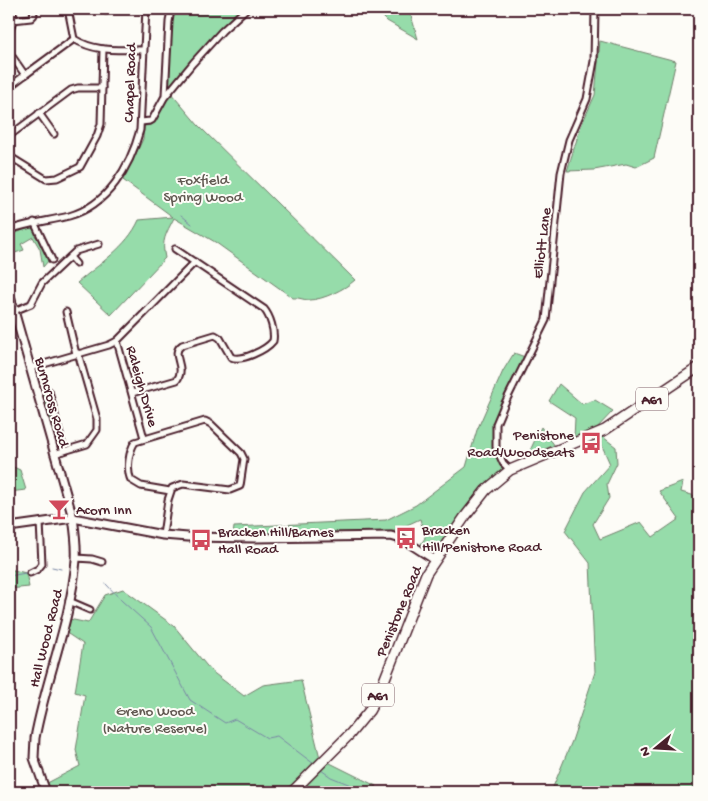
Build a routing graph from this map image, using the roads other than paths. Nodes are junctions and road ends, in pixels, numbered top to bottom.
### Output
1 (13, 9) edge
2 (33, 9) edge
3 (68, 9) edge
4 (146, 9) edge
5 (172, 9) edge
6 (246, 9) edge
7 (595, 9) edge
8 (13, 20) junction
9 (9, 34) edge
10 (74, 39) junction
11 (103, 49) junction
12 (144, 50) junction
13 (9, 52) edge
14 (25, 75) junction
15 (9, 86) edge
16 (102, 88) junction
17 (164, 98) junction
18 (38, 113) junction
19 (141, 122) junction
20 (54, 134) dead end
21 (9, 136) edge
22 (9, 156) edge
23 (34, 222) junction
24 (9, 230) edge
25 (99, 244) dead end
26 (175, 249) dead end
27 (70, 257) junction
28 (51, 261) dead end
29 (196, 262) junction
30 (76, 264) dead end
31 (9, 293) edge
32 (14, 311) junction
33 (66, 312) dead end
34 (117, 341) junction
35 (77, 354) junction
36 (699, 367) edge
37 (30, 368) junction
38 (49, 391) dead end
39 (132, 393) junction
40 (144, 438) junction
41 (64, 451) junction
42 (54, 454) junction
43 (510, 470) junction
44 (170, 491) junction
45 (73, 518) junction
46 (40, 522) junction
47 (9, 527) edge
48 (163, 535) junction
49 (76, 558) junction
50 (435, 560) junction
51 (102, 562) dead end
52 (30, 573) dead end
53 (69, 601) junction
54 (90, 610) dead end
55 (46, 792) edge
56 (292, 792) edge

1 - 8 street
2 - 8 street
3 - 10 street
4 - 12 street, Chapel Road
5 - 17 street
6 - 17 street
7 - 43 street, Elliott Lane
8 - 9 street
10 - 11 street
10 - 14 street
11 - 12 street
11 - 16 street
12 - 19 street, Chapel Road
13 - 14 street
14 - 15 street
16 - 18 street
16 - 22 street
17 - 19 street
18 - 20 street
18 - 21 street
19 - 23 street, Chapel Road
23 - 24 street, Chapel Road
23 - 28 street
25 - 27 street
26 - 29 street
27 - 30 street
27 - 32 street
29 - 34 street
29 - 39 street
31 - 32 main road, Burncross Road
32 - 37 main road, Burncross Road
33 - 35 street
34 - 35 street
34 - 39 street, Raleigh Drive
35 - 37 street
35 - 41 street
36 - 43 highway, Penistone Road / A61
37 - 42 main road, Burncross Road
38 - 41 street
39 - 40 street, Raleigh Drive
40 - 44 street
40 - 44 street
41 - 42 street
42 - 45 main road, Burncross Road
43 - 50 highway, Penistone Road / A61
44 - 48 street
45 - 46 main road
45 - 48 main road
45 - 49 main road, Hall Wood Road
46 - 47 main road
46 - 52 street
48 - 50 main road
49 - 51 street
49 - 53 main road, Hall Wood Road
50 - 56 highway, Penistone Road / A61
53 - 54 street
53 - 55 main road, Hall Wood Road

